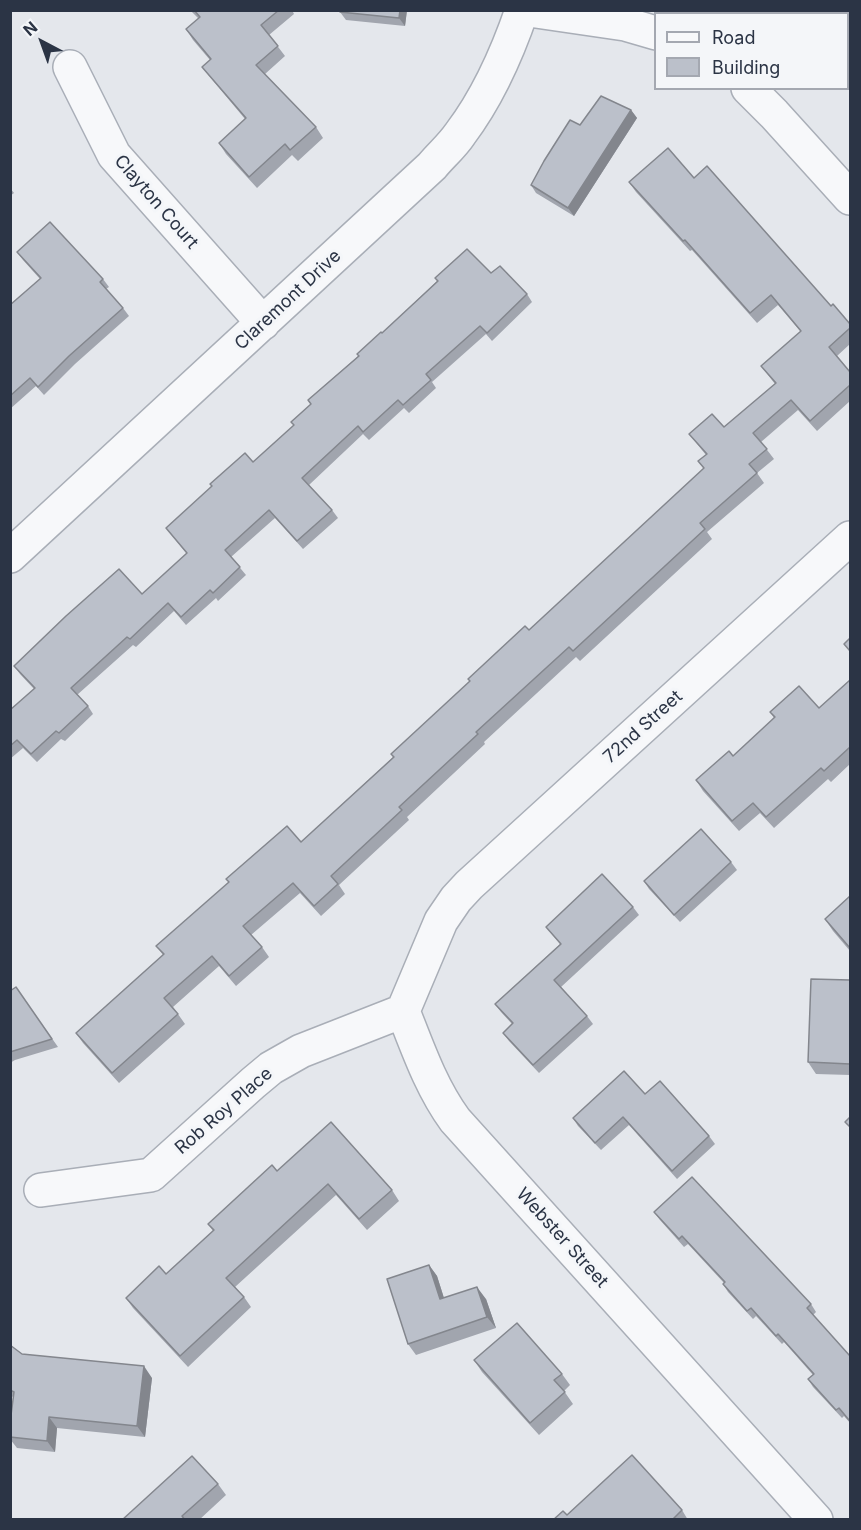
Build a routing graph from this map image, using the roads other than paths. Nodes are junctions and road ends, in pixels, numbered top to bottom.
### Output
1 (522, 10) edge
2 (529, 10) edge
3 (654, 32) edge
4 (70, 67) dead end
5 (750, 90) edge
6 (850, 198) edge
7 (263, 323) junction
8 (850, 538) edge
9 (10, 556) edge
10 (403, 1011) junction
11 (41, 1190) dead end
12 (816, 1520) edge

1 - 7 street, Claremont Drive
2 - 3 street
4 - 7 street, Clayton Court
5 - 6 street
7 - 9 street, Claremont Drive
8 - 10 street, 72nd Street
10 - 11 street, Rob Roy Place
10 - 12 street, Webster Street

